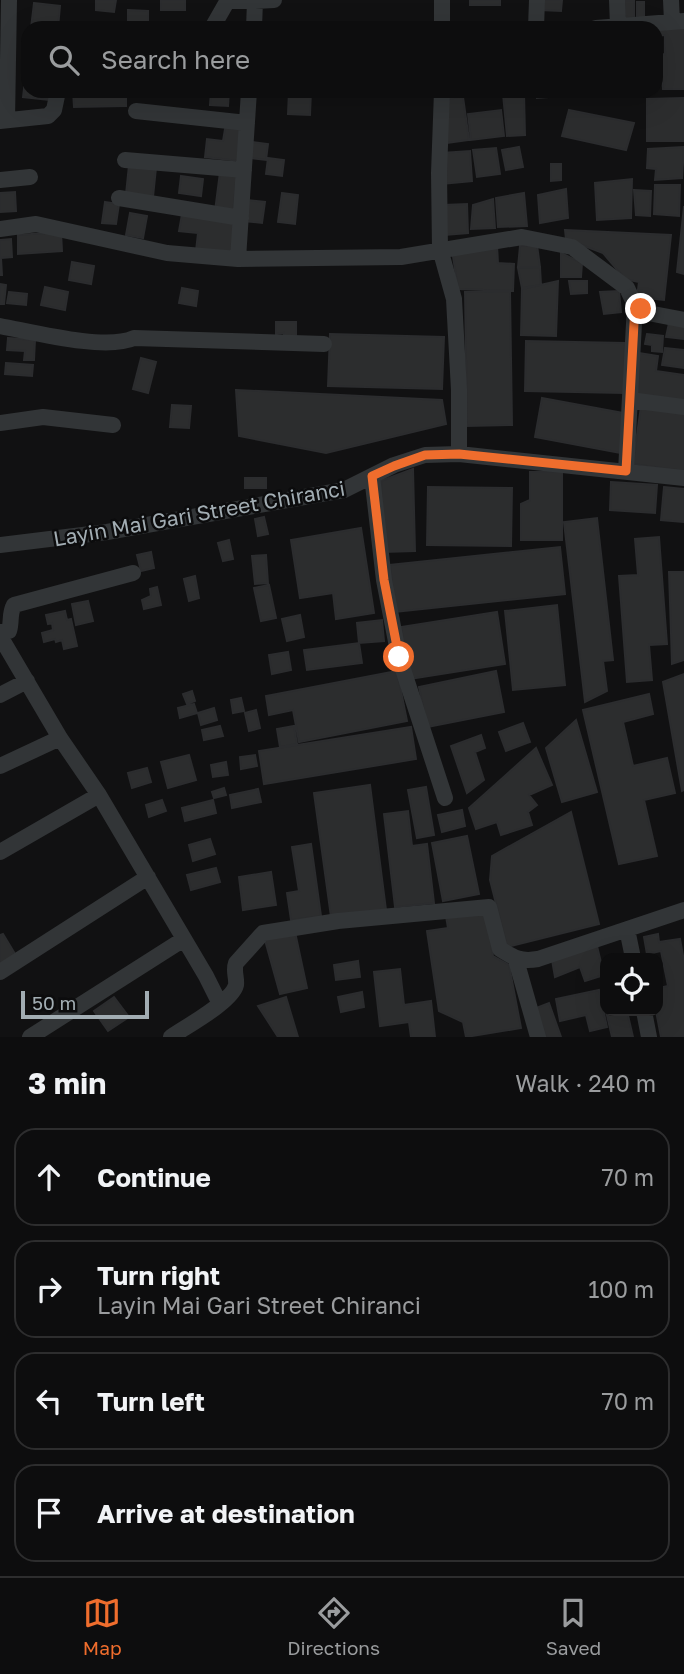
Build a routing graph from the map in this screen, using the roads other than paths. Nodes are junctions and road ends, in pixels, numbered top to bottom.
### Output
1 (9, 0) edge
2 (227, 0) edge
3 (274, 0) edge
4 (442, 0) edge
5 (537, 0) edge
6 (617, 0) edge
7 (671, 0) edge
8 (255, 1) edge
9 (216, 21) edge
10 (254, 21) edge
11 (442, 21) edge
12 (536, 21) edge
13 (618, 21) edge
14 (678, 21) edge
15 (57, 98) edge
16 (249, 98) edge
17 (442, 98) edge
18 (136, 111) dead end
19 (4, 121) edge
20 (247, 123) junction
21 (125, 160) dead end
22 (244, 170) junction
23 (30, 177) dead end
24 (0, 180) edge
25 (118, 198) dead end
26 (240, 219) junction
27 (0, 229) edge
28 (440, 249) junction
29 (238, 259) junction
30 (635, 305) junction
31 (684, 320) edge
32 (0, 326) edge
33 (324, 344) dead end
34 (630, 400) junction
35 (684, 407) edge
36 (0, 423) edge
37 (113, 425) dead end
38 (459, 454) junction
39 (626, 471) junction
40 (372, 476) junction
41 (684, 478) edge
42 (0, 545) edge
43 (133, 573) dead end
44 (0, 634) edge
45 (27, 681) junction
46 (0, 695) edge
47 (60, 738) junction
48 (0, 766) edge
49 (99, 795) junction
50 (445, 798) dead end
51 (0, 852) edge
52 (148, 877) junction
53 (684, 910) edge
54 (627, 929) junction
55 (184, 939) junction
56 (632, 953) edge
57 (516, 960) junction
58 (0, 972) edge
59 (219, 1004) junction
60 (645, 1016) edge
61 (30, 1037) edge
62 (171, 1037) edge
63 (538, 1037) edge
64 (649, 1037) edge

1 - 19 street
2 - 8 street
2 - 9 street
3 - 8 street
4 - 11 street
5 - 12 street
6 - 13 street
7 - 14 street
8 - 10 street
15 - 19 street
16 - 20 street
17 - 28 street
18 - 20 street
20 - 22 street
21 - 22 street
22 - 26 street
23 - 24 street
25 - 26 street
26 - 29 street
27 - 29 street
28 - 29 street
28 - 30 street
28 - 38 street
30 - 31 street
30 - 34 street
32 - 33 street
34 - 35 street
34 - 39 street
36 - 37 street
38 - 39 street, Layin Mai Gari Street Chiranci
38 - 40 street, Layin Mai Gari Street Chiranci
39 - 41 street, Layin Mai Gari Street Chiranci
40 - 42 street, Layin Mai Gari Street Chiranci
40 - 50 street
43 - 44 street
44 - 45 street
45 - 46 street
45 - 47 street
47 - 48 street
47 - 49 street
49 - 51 street
49 - 52 street
52 - 55 street
52 - 58 street
53 - 54 street
54 - 56 street
54 - 57 street
55 - 59 street
55 - 61 street
57 - 59 street
57 - 63 street
59 - 62 street
60 - 64 street

